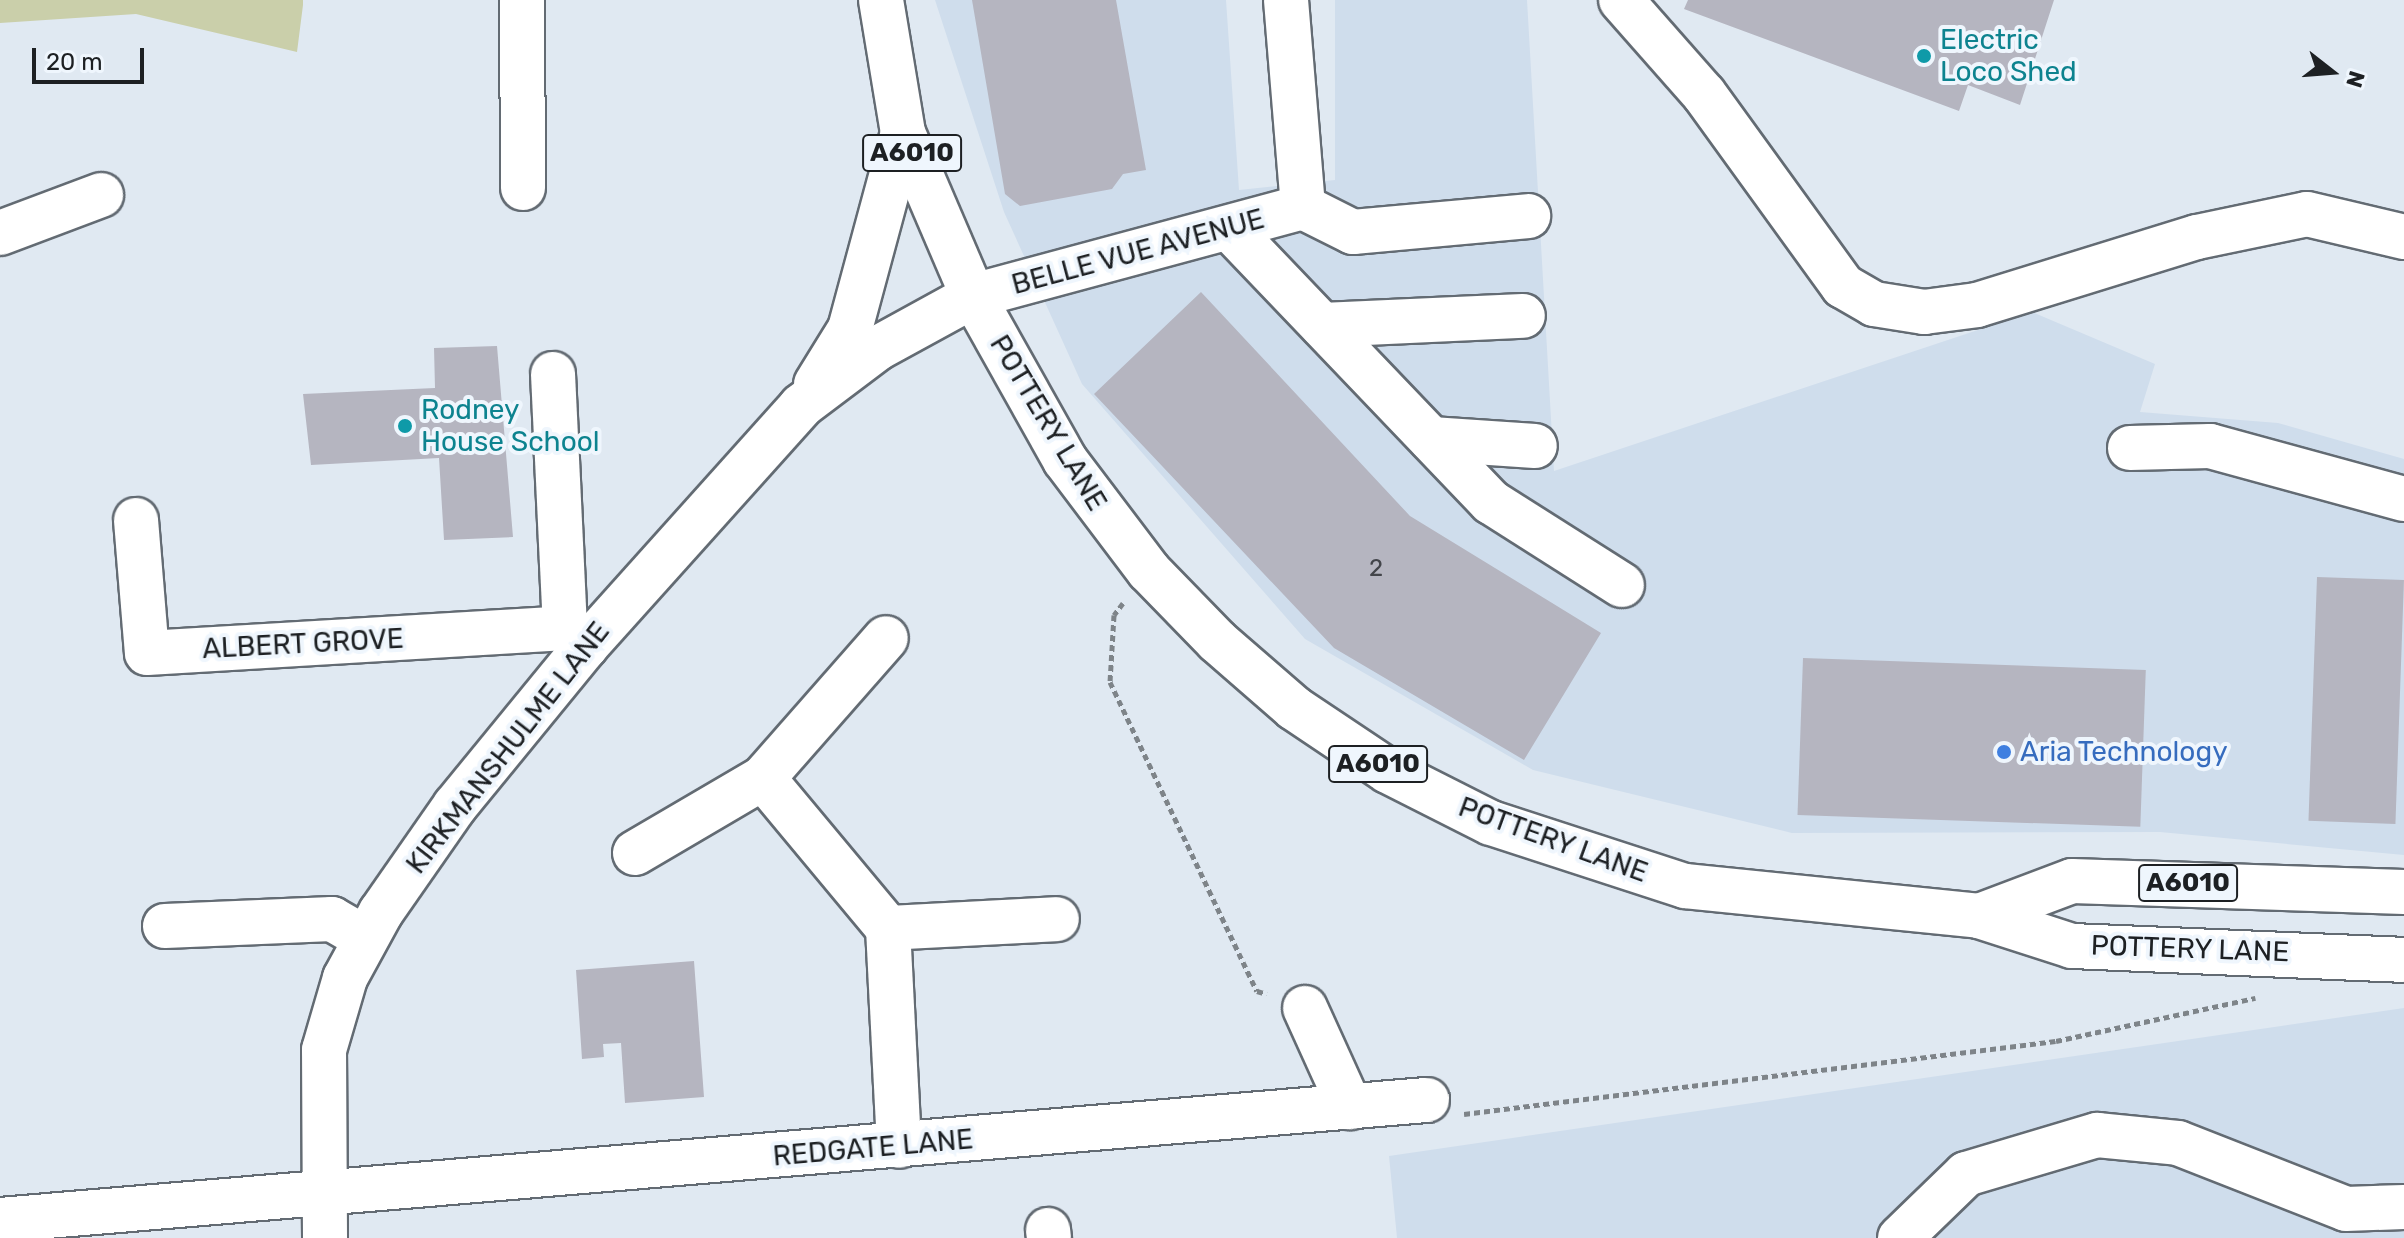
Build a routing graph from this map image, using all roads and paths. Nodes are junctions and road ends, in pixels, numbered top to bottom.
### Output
1 (522, 0) edge
2 (881, 0) edge
3 (1286, 0) edge
4 (1621, 0) edge
5 (903, 133) junction
6 (523, 188) dead end
7 (101, 195) dead end
8 (1303, 207) junction
9 (1528, 216) dead end
10 (1229, 228) junction
11 (0, 233) edge
12 (2404, 237) edge
13 (973, 296) junction
14 (1523, 316) dead end
15 (1322, 325) junction
16 (553, 374) dead end
17 (801, 406) junction
18 (1431, 439) junction
19 (1535, 446) dead end
20 (2130, 448) dead end
21 (2404, 499) edge
22 (136, 520) dead end
23 (1149, 571) junction
24 (1622, 585) dead end
25 (575, 637) junction
26 (886, 638) dead end
27 (763, 778) junction
28 (635, 853) dead end
29 (2404, 892) edge
30 (1979, 916) junction
31 (1057, 919) dead end
32 (165, 926) dead end
33 (888, 928) junction
34 (366, 939) junction
35 (2404, 960) edge
36 (2263, 996) dead end
37 (1305, 1008) joint
38 (1427, 1100) joint
39 (1350, 1107) junction
40 (899, 1146) junction
41 (319, 1193) junction
42 (2400, 1204) edge
43 (0, 1220) edge
44 (325, 1238) edge
45 (1900, 1238) edge

1 - 6 main road
2 - 5 main road, KIRKMANSHULME LANE / A6010
3 - 8 main road
4 - 12 main road
5 - 13 main road, KIRKMANSHULME LANE / A6010
5 - 17 main road, KIRKMANSHULME LANE
7 - 11 main road
8 - 9 main road
8 - 10 main road, BELLE VUE AVENUE
10 - 13 main road, BELLE VUE AVENUE
10 - 15 main road
13 - 17 main road, KIRKMANSHULME LANE
13 - 23 main road, POTTERY LANE / A6010
14 - 15 main road
15 - 18 main road
16 - 25 main road
17 - 25 main road, KIRKMANSHULME LANE
18 - 19 main road
18 - 24 main road
20 - 21 main road
22 - 25 main road, ALBERT GROVE
23 - 30 main road, POTTERY LANE / A6010
23 - 37 path
25 - 34 main road, KIRKMANSHULME LANE
26 - 27 main road
27 - 28 main road
27 - 33 main road
29 - 30 main road, POTTERY LANE / A6010
30 - 35 main road, POTTERY LANE / A6010
31 - 33 main road
32 - 34 main road
33 - 40 main road
34 - 41 main road, KIRKMANSHULME LANE
36 - 38 path
37 - 39 main road
38 - 39 main road, REDGATE LANE
39 - 40 main road, REDGATE LANE
40 - 41 main road, REDGATE LANE
41 - 43 main road, REDGATE LANE
41 - 44 main road, KIRKMANSHULME LANE
42 - 45 main road

